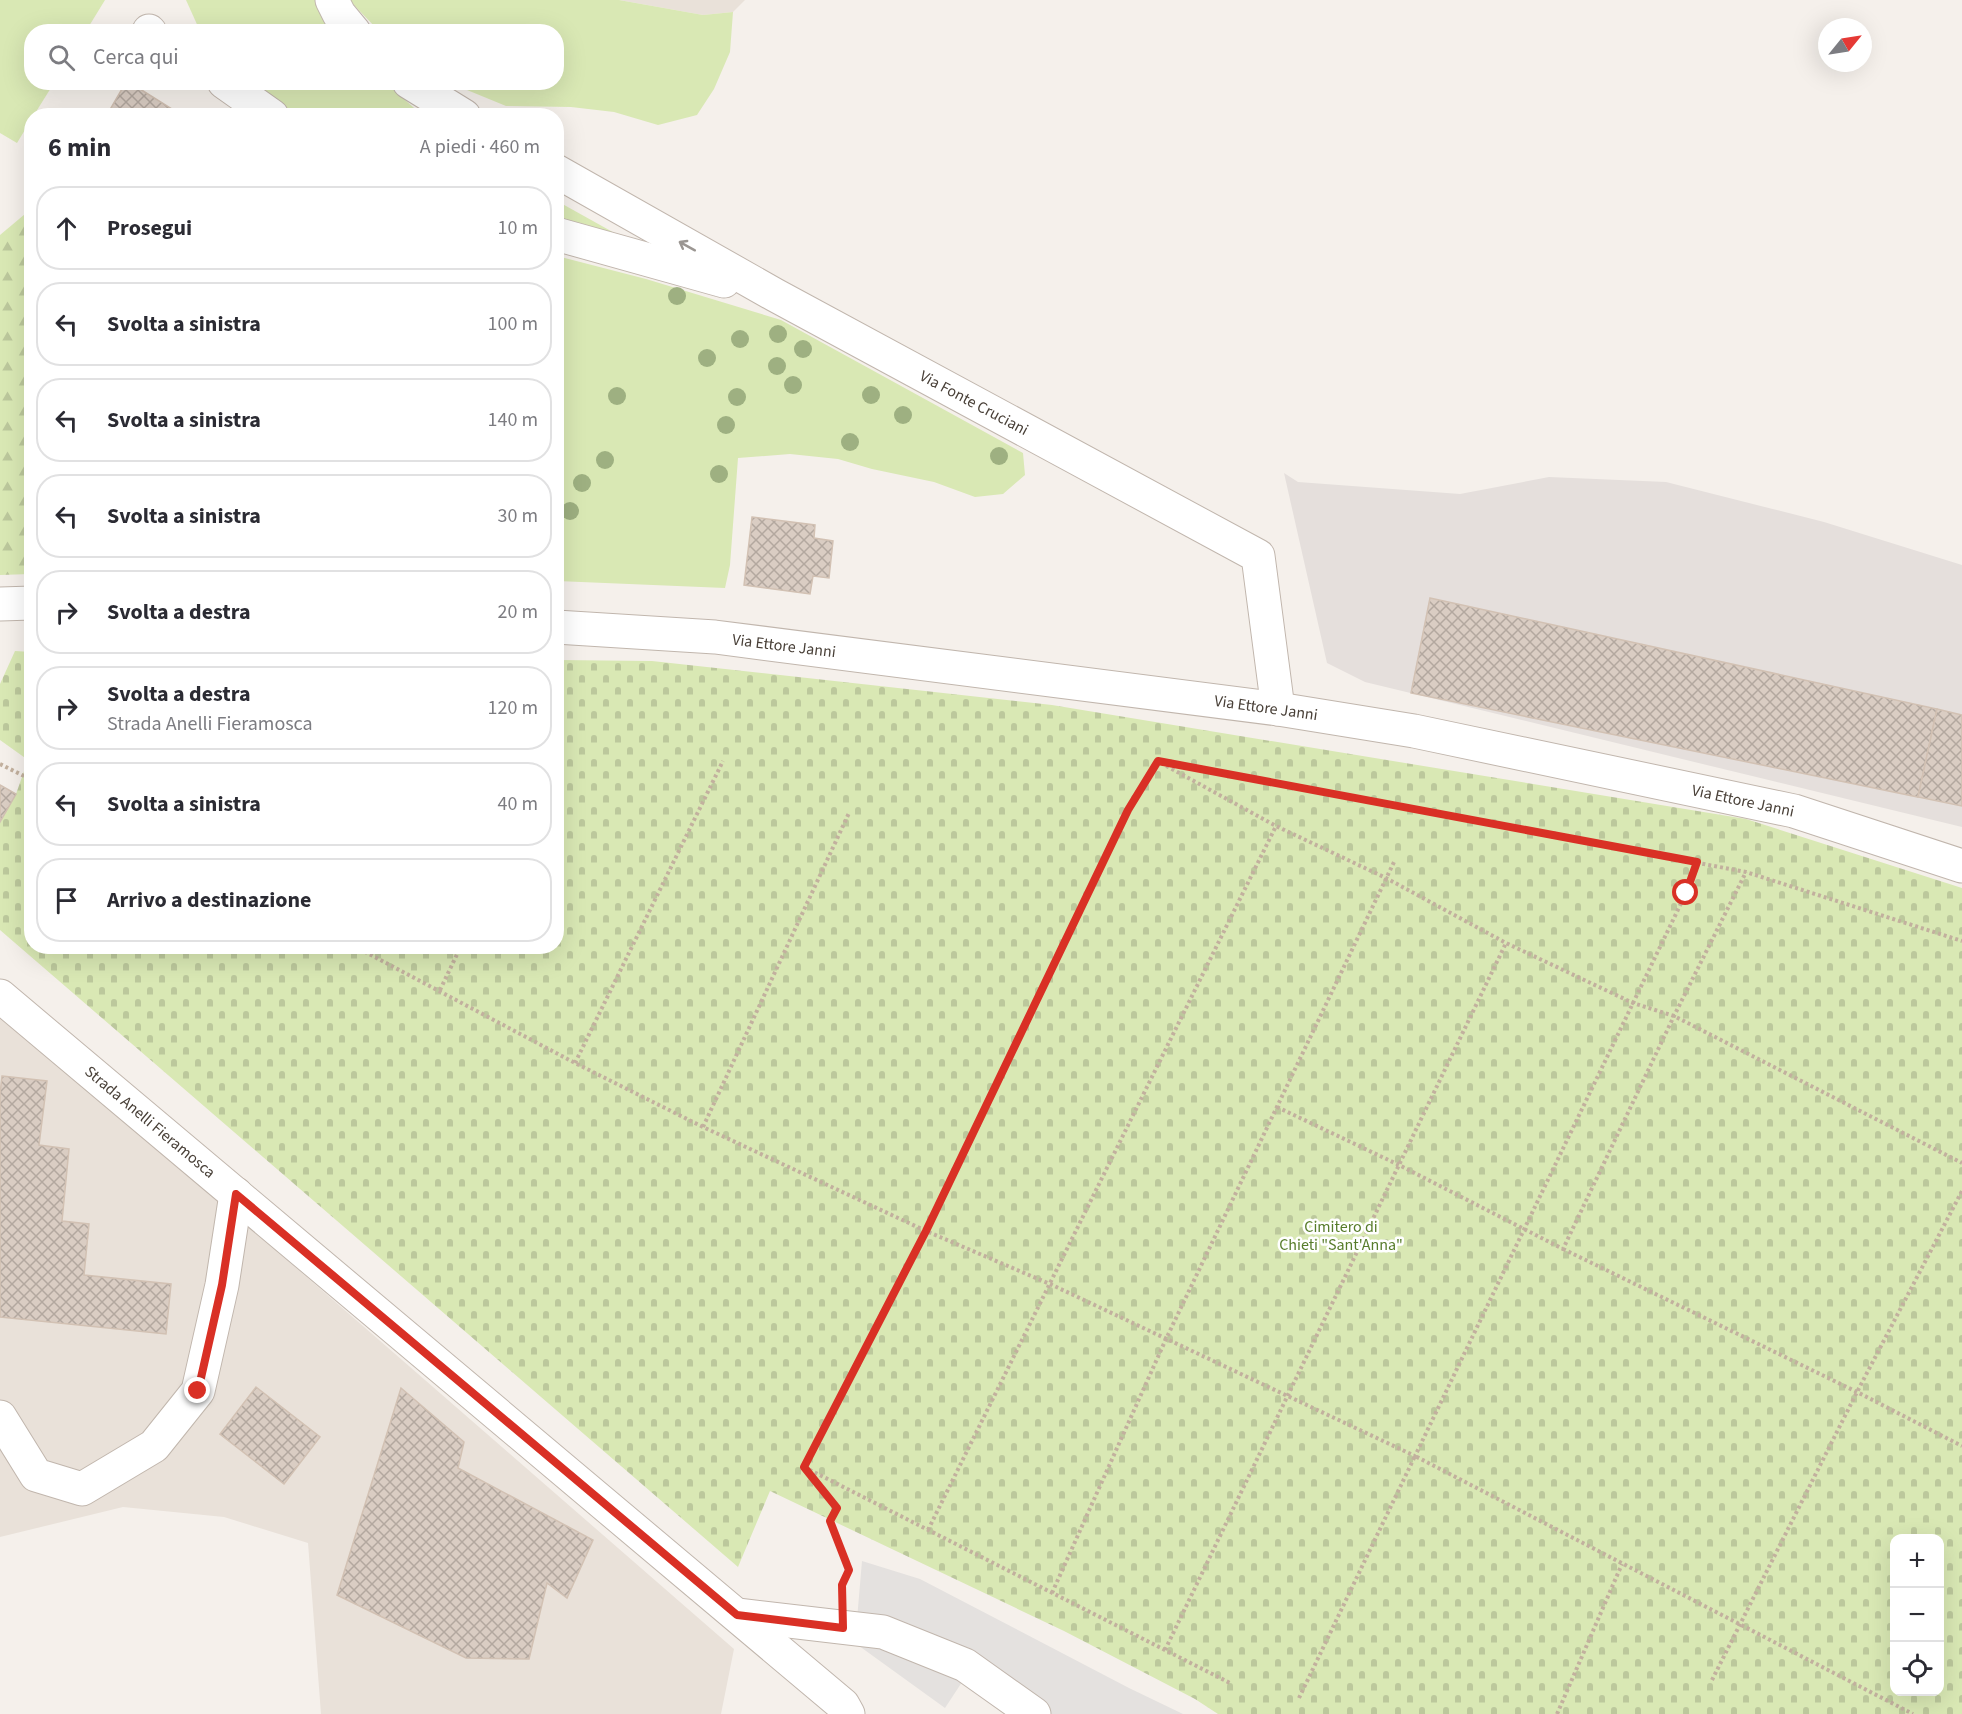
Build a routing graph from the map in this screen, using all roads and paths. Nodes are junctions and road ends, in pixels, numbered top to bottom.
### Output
1 (332, 0) edge
2 (347, 24) edge
3 (235, 90) edge
4 (422, 90) edge
5 (261, 108) edge
6 (451, 108) edge
7 (564, 176) edge
8 (564, 236) edge
9 (775, 295) junction
10 (24, 603) edge
11 (0, 604) edge
12 (564, 628) edge
13 (1278, 709) junction
14 (723, 761) dead end
15 (1158, 761) junction
16 (0, 764) edge
17 (24, 776) edge
18 (849, 813) dead end
19 (1276, 826) junction
20 (1394, 862) dead end
21 (1697, 862) junction
22 (1962, 866) edge
23 (1746, 872) junction
24 (1386, 878) junction
25 (1962, 941) edge
26 (1506, 943) junction
27 (370, 954) edge
28 (457, 954) edge
29 (440, 990) junction
30 (0, 996) edge
31 (1633, 1003) junction
32 (1674, 1016) junction
33 (575, 1063) junction
34 (1277, 1107) junction
35 (703, 1127) junction
36 (1962, 1163) edge
37 (1399, 1165) junction
38 (1962, 1191) edge
39 (236, 1194) junction
40 (1524, 1230) junction
41 (926, 1231) junction
42 (1563, 1249) junction
43 (1050, 1284) junction
44 (1166, 1339) junction
45 (1857, 1392) junction
46 (1287, 1397) junction
47 (0, 1417) edge
48 (1962, 1446) edge
49 (1415, 1456) junction
50 (804, 1467) junction
51 (928, 1530) junction
52 (1622, 1563) junction
53 (1052, 1593) junction
54 (737, 1615) junction
55 (1741, 1625) junction
56 (843, 1628) junction
57 (1165, 1650) junction
58 (1712, 1680) dead end
59 (1230, 1683) dead end
60 (1299, 1698) dead end
61 (839, 1711) edge
62 (1034, 1714) edge
63 (1557, 1714) edge
64 (1913, 1714) edge

1 - 2 street
3 - 5 street
4 - 6 street
9 -> 7 street, Via Fonte Cruciani
8 - 9 street
9 - 13 street, Via Fonte Cruciani
10 - 11 street
12 - 13 street, Via Ettore Janni
13 - 22 street, Via Ettore Janni
14 - 33 path
15 - 19 path
15 - 21 path
15 - 41 path
16 - 17 path
18 - 35 path
19 - 24 path
19 - 43 path
20 - 24 path
21 - 23 path
21 - 31 path
23 - 25 path
23 - 32 path
24 - 26 path
24 - 34 path
26 - 31 path
26 - 37 path
27 - 29 path
28 - 29 path
29 - 33 path
30 - 39 street, Strada Anelli Fieramosca
31 - 32 path
31 - 40 path
32 - 36 path
32 - 42 path
33 - 35 path
34 - 37 path
34 - 44 path
35 - 41 path
37 - 40 path
37 - 46 path
38 - 45 path
39 - 47 street
39 - 54 street, Strada Anelli Fieramosca
40 - 42 path
40 - 49 path
41 - 43 path
41 - 50 path
42 - 45 path
43 - 44 path
43 - 51 path
44 - 46 path
44 - 53 path
45 - 48 path
45 - 55 path
46 - 49 path
46 - 57 path
49 - 52 path
49 - 60 path
50 - 51 path
50 - 56 path
51 - 53 path
52 - 55 path
52 - 63 path
53 - 57 path
54 - 56 street
54 - 61 street, Strada Anelli Fieramosca
55 - 58 path
55 - 64 path
56 - 62 street
57 - 59 path

